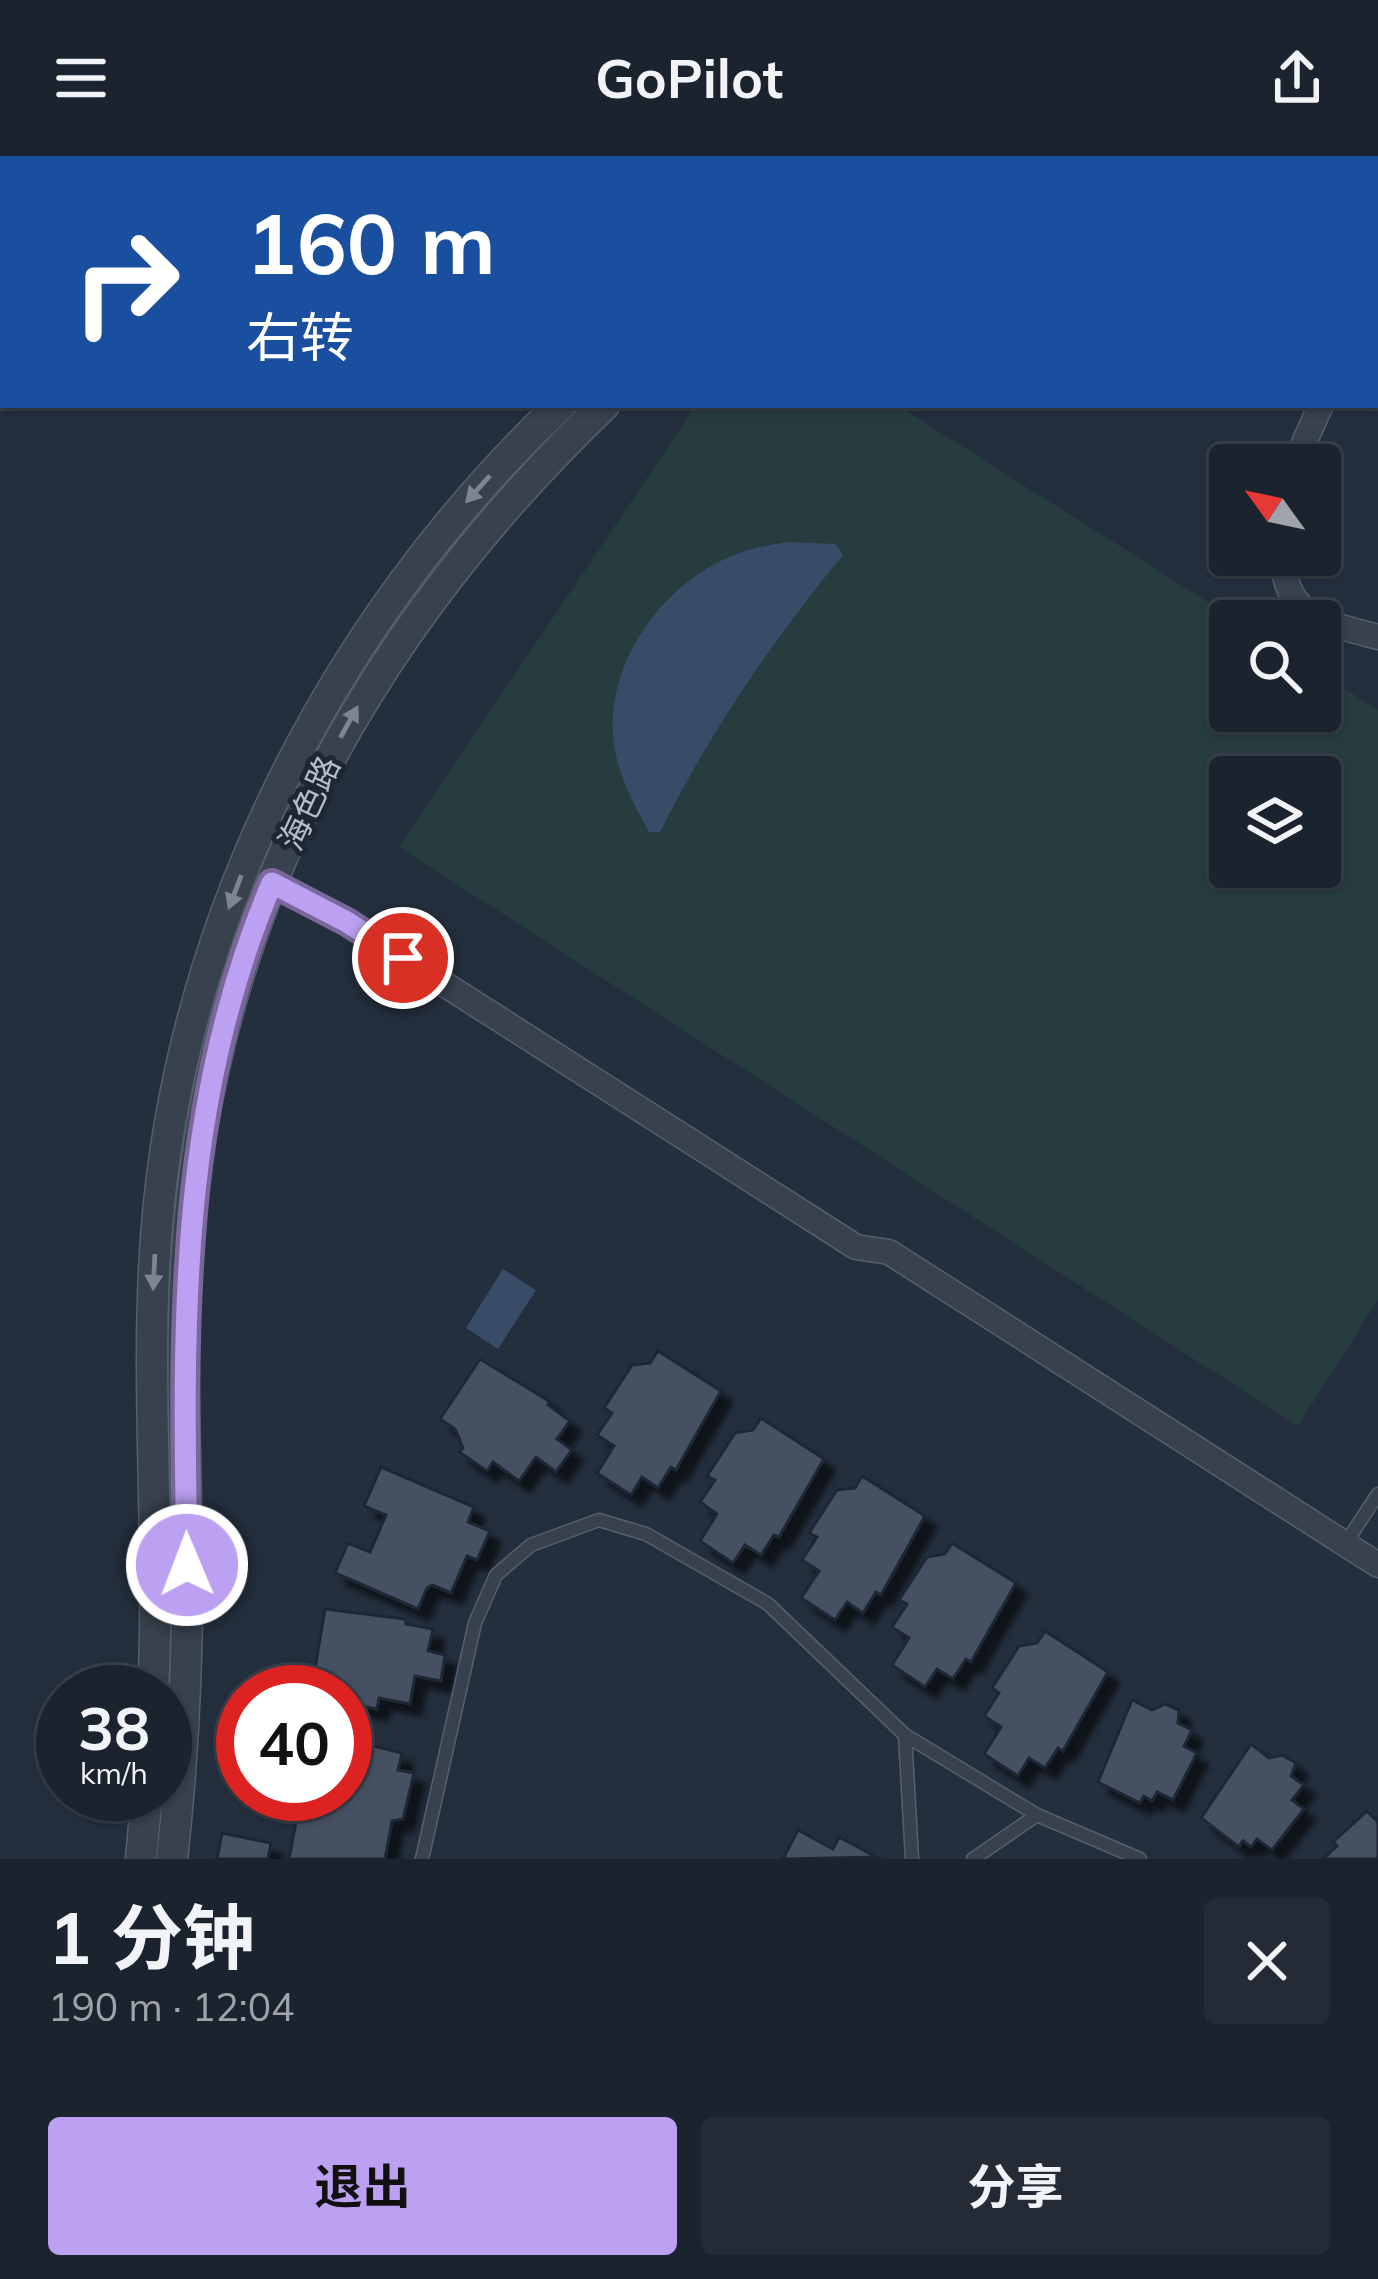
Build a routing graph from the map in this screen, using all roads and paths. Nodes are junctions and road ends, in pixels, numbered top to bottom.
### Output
1 (557, 408) edge
2 (601, 408) edge
3 (1320, 408) edge
4 (1303, 444) edge
5 (1285, 576) edge
6 (1378, 637) edge
7 (272, 883) junction
8 (1378, 1494) edge
9 (1346, 1544) junction
10 (1378, 1565) edge
11 (154, 1665) edge
12 (905, 1735) junction
13 (1037, 1815) junction
14 (145, 1821) edge
15 (141, 1859) edge
16 (172, 1859) edge
17 (422, 1859) edge
18 (912, 1859) edge
19 (973, 1859) edge
20 (1140, 1859) edge

1 -> 11 street, 海色路
7 -> 2 street, 海色路
3 - 4 street
5 - 6 street
7 - 9 street
7 - 16 street, 海色路
8 - 9 lane
9 - 10 street
12 - 13 lane
12 - 17 lane
12 - 18 lane
13 - 19 lane
13 - 20 lane
14 - 15 street

